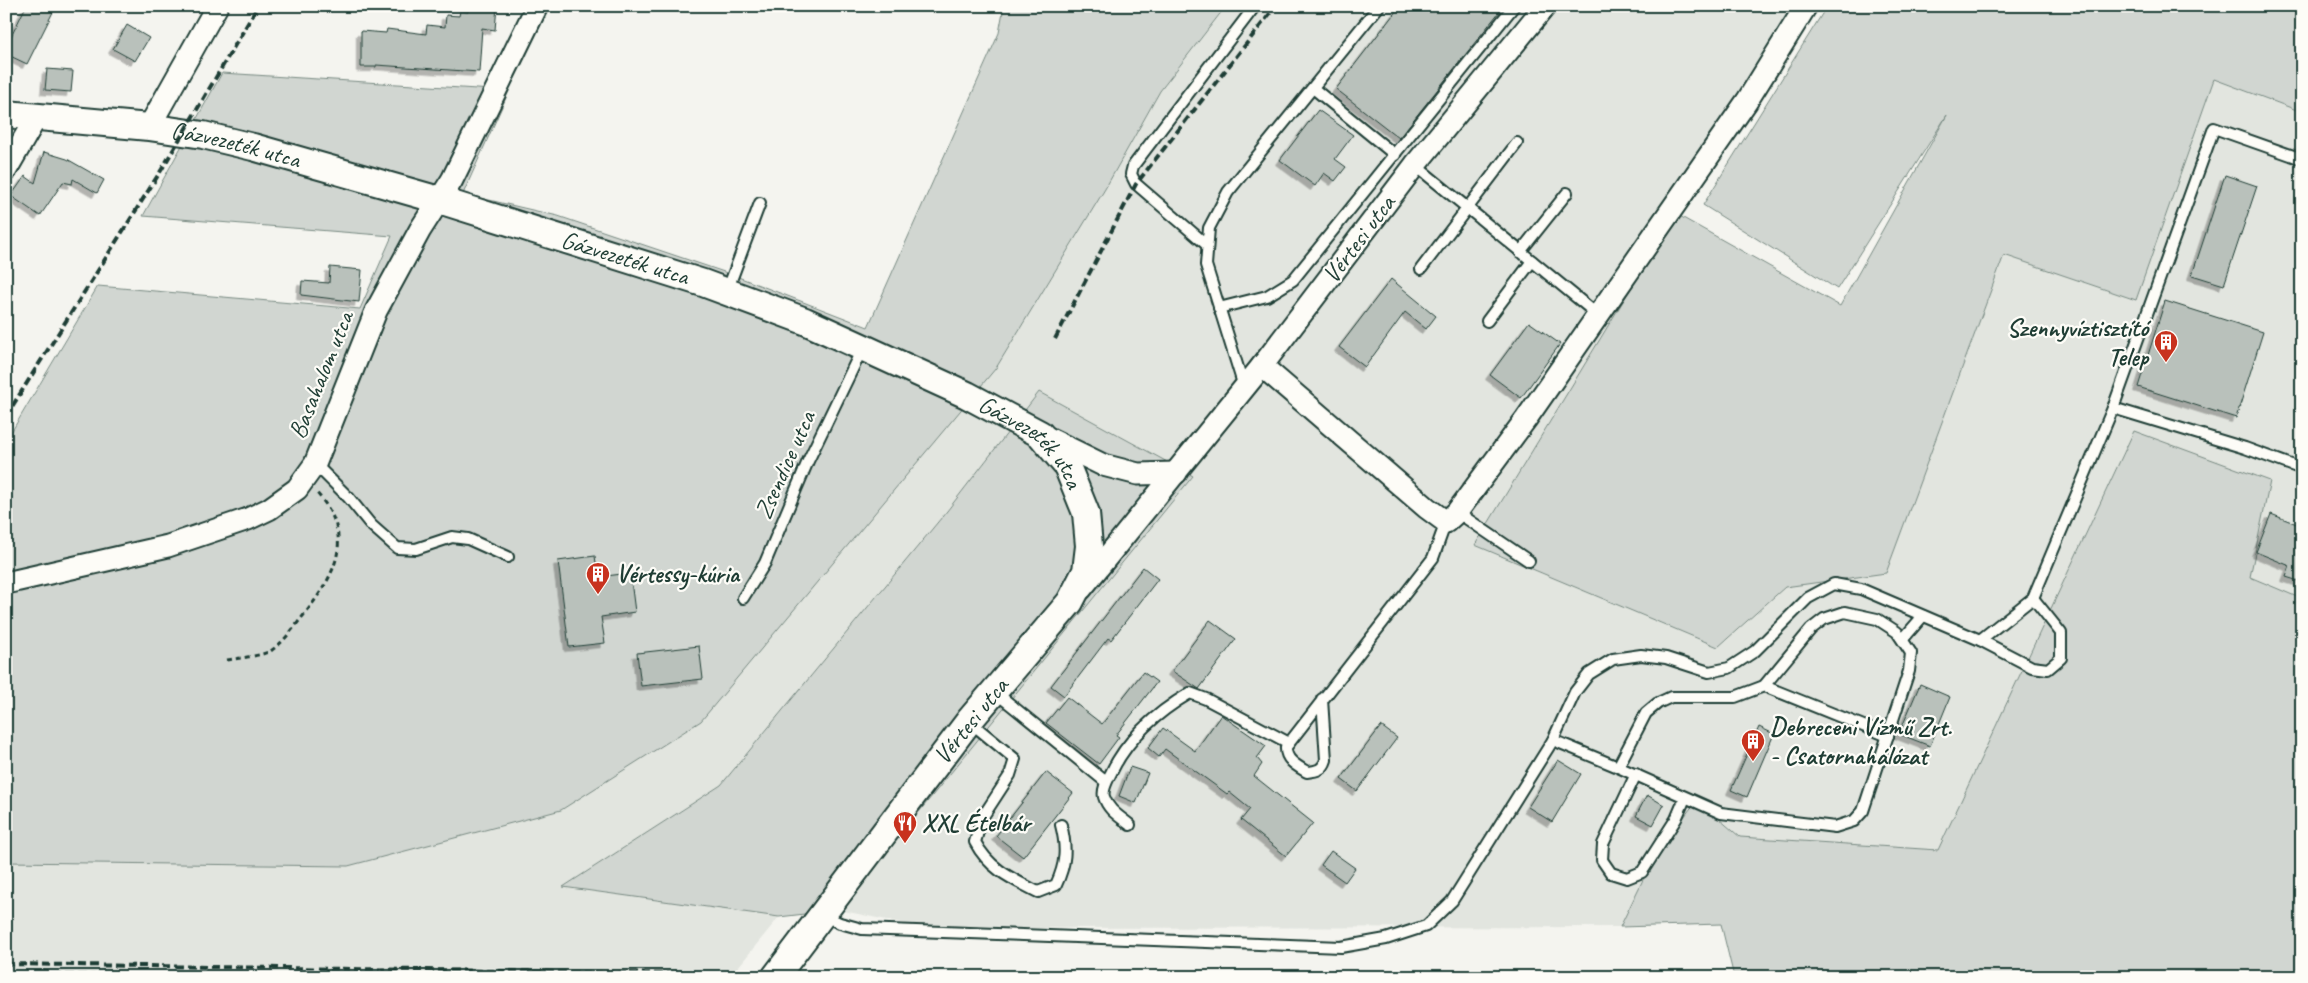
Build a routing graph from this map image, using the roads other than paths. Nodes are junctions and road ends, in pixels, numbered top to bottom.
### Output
1 (217, 6) edge
2 (537, 6) edge
3 (1254, 6) edge
4 (1379, 6) edge
5 (1514, 6) edge
6 (1545, 6) edge
7 (1806, 6) edge
8 (1313, 88) junction
9 (6, 114) edge
10 (37, 116) junction
11 (149, 126) junction
12 (1517, 143) dead end
13 (1395, 155) junction
14 (2302, 159) edge
15 (1415, 165) junction
16 (6, 170) edge
17 (1567, 194) dead end
18 (439, 200) junction
19 (760, 203) dead end
20 (1467, 208) junction
21 (1207, 245) junction
22 (1520, 252) junction
23 (1532, 261) junction
24 (1420, 269) dead end
25 (727, 292) junction
26 (1219, 308) junction
27 (1598, 315) junction
28 (1487, 320) dead end
29 (863, 348) junction
30 (1262, 366) junction
31 (1244, 388) junction
32 (2113, 408) junction
33 (1040, 434) junction
34 (2302, 469) edge
35 (310, 473) junction
36 (1176, 473) junction
37 (1452, 517) junction
38 (508, 557) dead end
39 (1529, 561) dead end
40 (6, 584) edge
41 (742, 598) dead end
42 (2033, 598) junction
43 (1070, 602) junction
44 (1923, 616) junction
45 (1903, 639) junction
46 (1980, 640) junction
47 (1764, 686) junction
48 (995, 691) junction
49 (1322, 699) junction
50 (969, 721) junction
51 (1888, 736) junction
52 (1553, 740) junction
53 (1289, 743) junction
54 (1618, 766) junction
55 (1636, 774) junction
56 (1106, 782) junction
57 (1685, 798) junction
58 (1061, 825) dead end
59 (1130, 825) dead end
60 (822, 914) junction
61 (775, 977) edge

1 - 11 street
2 - 18 street, Basahalom utca
3 - 21 lane
4 - 8 lane
5 - 13 lane
6 - 15 street, Vértesi utca
7 - 27 street
8 - 13 lane
8 - 21 lane
9 - 10 street, Gázvezeték utca
10 - 11 street, Gázvezeték utca
10 - 16 street
11 - 18 street, Gázvezeték utca
12 - 20 lane
13 - 26 lane
14 - 32 lane
15 - 20 lane
15 - 30 street, Vértesi utca
17 - 22 lane
18 - 25 street, Gázvezeték utca
18 - 35 street, Basahalom utca
19 - 25 lane
20 - 22 lane
20 - 24 lane
21 - 26 lane
22 - 23 lane
23 - 27 lane
23 - 28 lane
25 - 29 street, Gázvezeték utca
26 - 31 lane
27 - 37 street
29 - 33 street, Gázvezeték utca
29 - 41 lane, Zsendice utca
30 - 31 street, Vértesi utca
30 - 37 street
31 - 36 street, Vértesi utca
32 - 34 lane
32 - 42 lane
33 - 36 street
33 - 43 street, Gázvezeték utca
35 - 38 lane
35 - 40 street
36 - 43 street, Vértesi utca
37 - 39 lane
37 - 49 lane
42 - 46 lane
42 - 46 lane
43 - 48 street, Vértesi utca
44 - 45 lane
44 - 46 lane
44 - 52 lane
45 - 47 lane
45 - 51 lane
47 - 51 lane
47 - 54 lane
48 - 50 street, Vértesi utca
48 - 56 lane
49 - 53 lane
49 - 53 lane
50 - 58 lane
50 - 60 street, Vértesi utca
51 - 57 lane
52 - 54 lane
52 - 60 lane
53 - 56 lane
54 - 55 lane
55 - 57 lane
55 - 57 lane
56 - 59 lane
60 - 61 street, Vértesi utca

